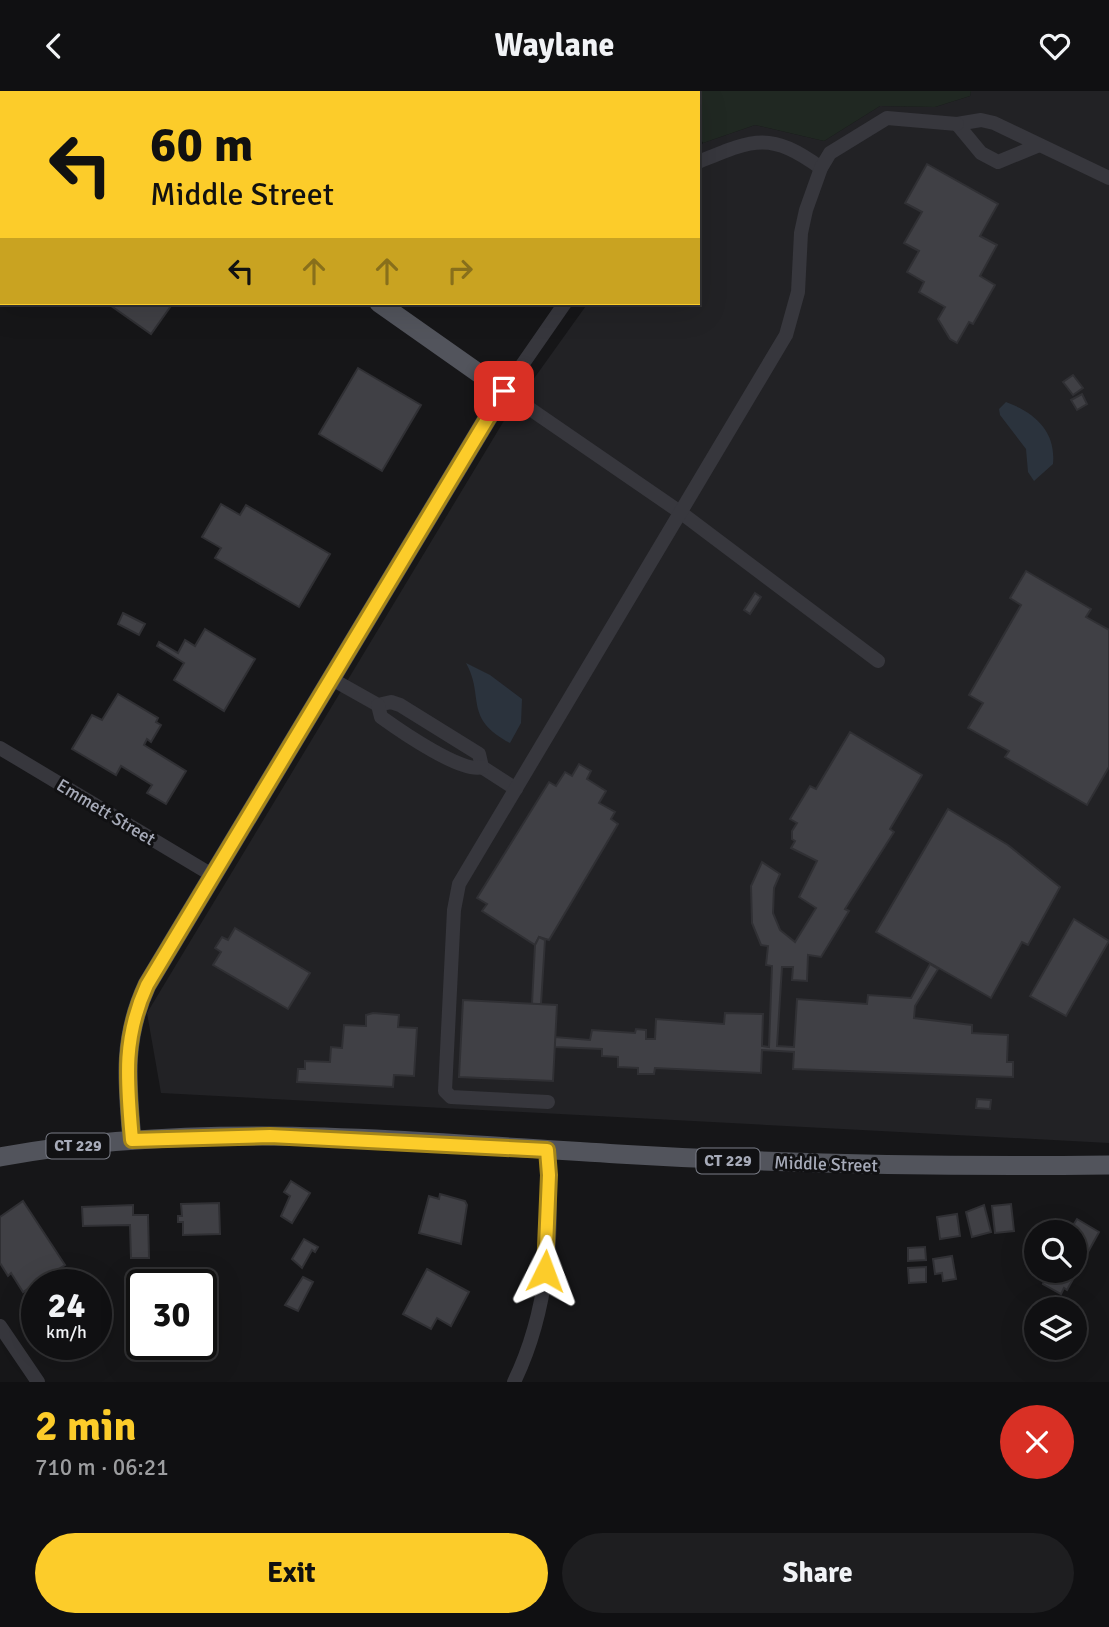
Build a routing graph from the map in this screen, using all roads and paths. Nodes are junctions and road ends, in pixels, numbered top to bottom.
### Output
1 (957, 124) junction
2 (1037, 146) junction
3 (700, 161) edge
4 (821, 168) junction
5 (1109, 178) edge
6 (382, 305) edge
7 (564, 305) edge
8 (504, 391) junction
9 (680, 512) junction
10 (878, 661) dead end
11 (330, 678) junction
12 (378, 705) junction
13 (0, 748) edge
14 (482, 767) junction
15 (516, 789) junction
16 (212, 875) junction
17 (548, 1102) dead end
18 (132, 1140) junction
19 (547, 1150) junction
20 (0, 1157) edge
21 (1109, 1165) edge
22 (0, 1326) edge
23 (38, 1382) edge
24 (514, 1382) edge

1 - 2 street
1 - 2 street
1 - 4 street
2 - 5 street
3 - 4 street
4 - 9 street
6 - 8 main road
7 - 8 street
8 - 9 street
8 - 11 main road
9 - 10 street
9 - 15 street
11 - 12 street
11 - 16 main road
12 - 14 street
12 - 14 street
13 - 16 street, Emmett Street
14 - 15 street
15 - 17 street
16 - 18 main road
18 - 19 main road, Middle Street / CT 229
18 - 20 main road, Middle Street / CT 229
19 - 21 main road, Middle Street / CT 229
19 - 24 street
22 - 23 street

